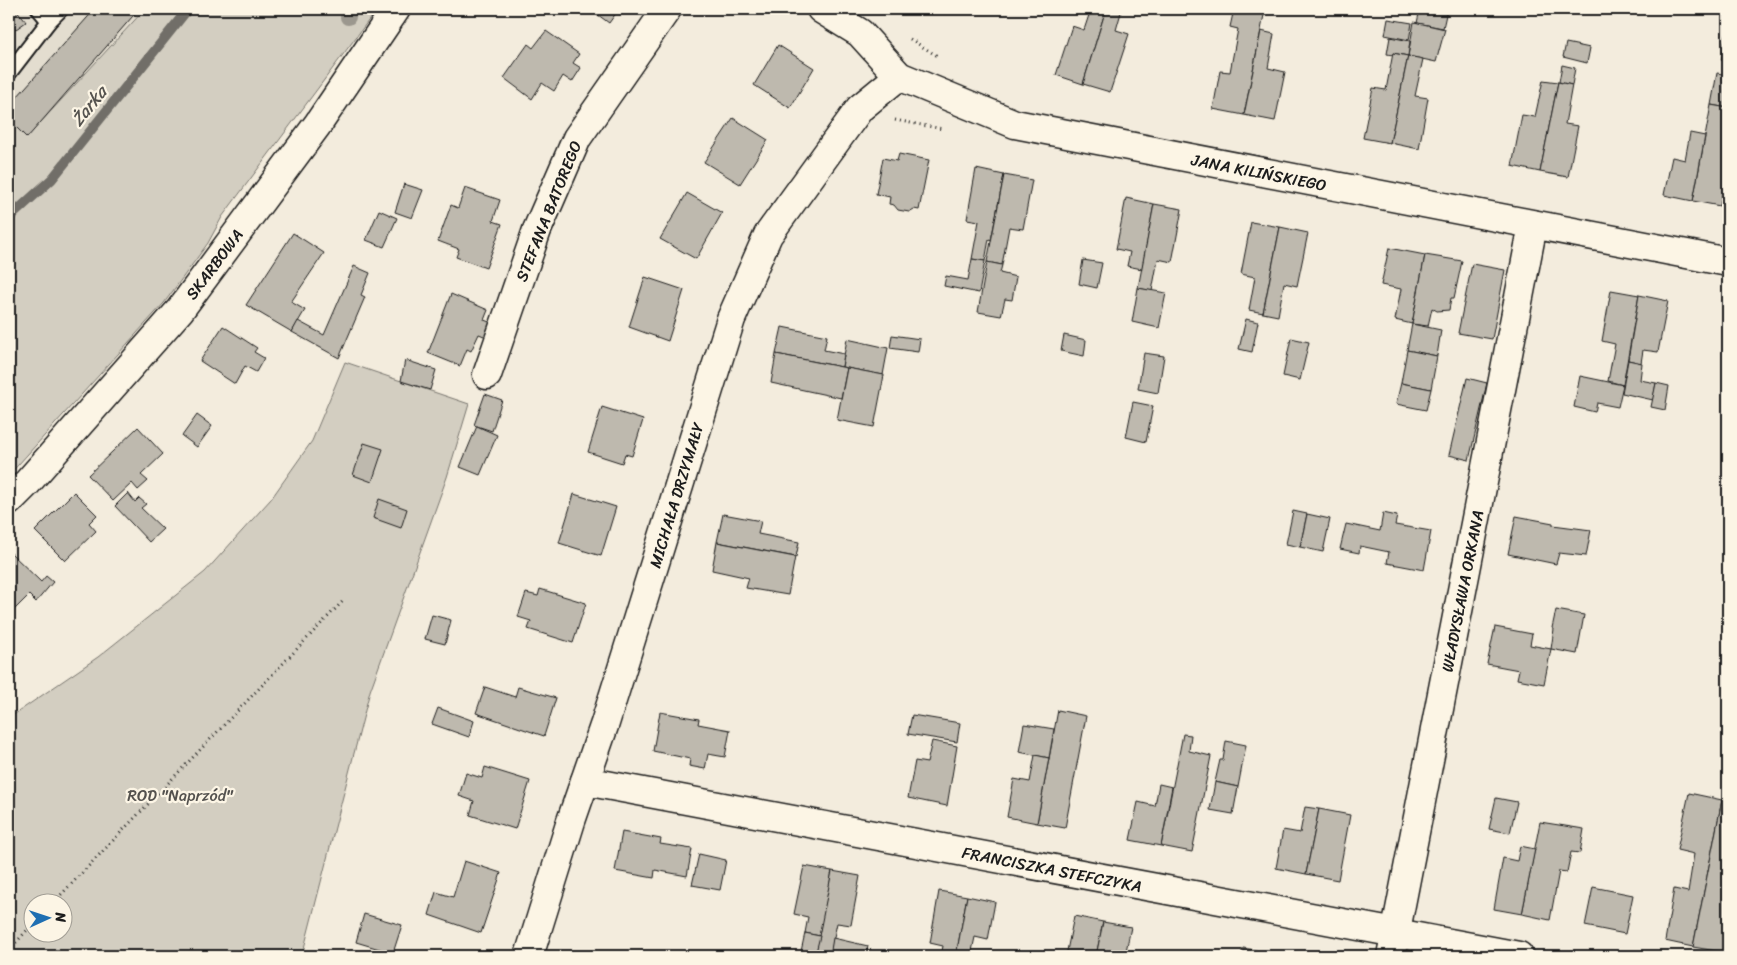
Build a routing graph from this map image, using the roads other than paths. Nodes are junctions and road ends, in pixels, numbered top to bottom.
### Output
1 (39, 9) edge
2 (61, 9) edge
3 (396, 9) edge
4 (667, 9) edge
5 (821, 9) edge
6 (48, 20) junction
7 (9, 73) edge
8 (899, 76) junction
9 (1533, 225) junction
10 (1728, 262) edge
11 (487, 375) dead end
12 (9, 501) edge
13 (585, 781) junction
14 (1393, 944) edge
15 (529, 956) edge
16 (1518, 956) edge

1 - 6 lane
2 - 6 lane
3 - 12 street, SKARBOWA
4 - 11 street, STEFANA BATOREGO
5 - 8 street, JANA KILIŃSKIEGO
6 - 7 lane
8 - 9 street, JANA KILIŃSKIEGO
8 - 13 street, MICHAŁA DRZYMAŁY
9 - 10 street, JANA KILIŃSKIEGO
9 - 14 street, WŁADYSŁAWA ORKANA
13 - 14 street, FRANCISZKA STEFCZYKA
13 - 15 street, MICHAŁA DRZYMAŁY
14 - 16 street, FRANCISZKA STEFCZYKA

